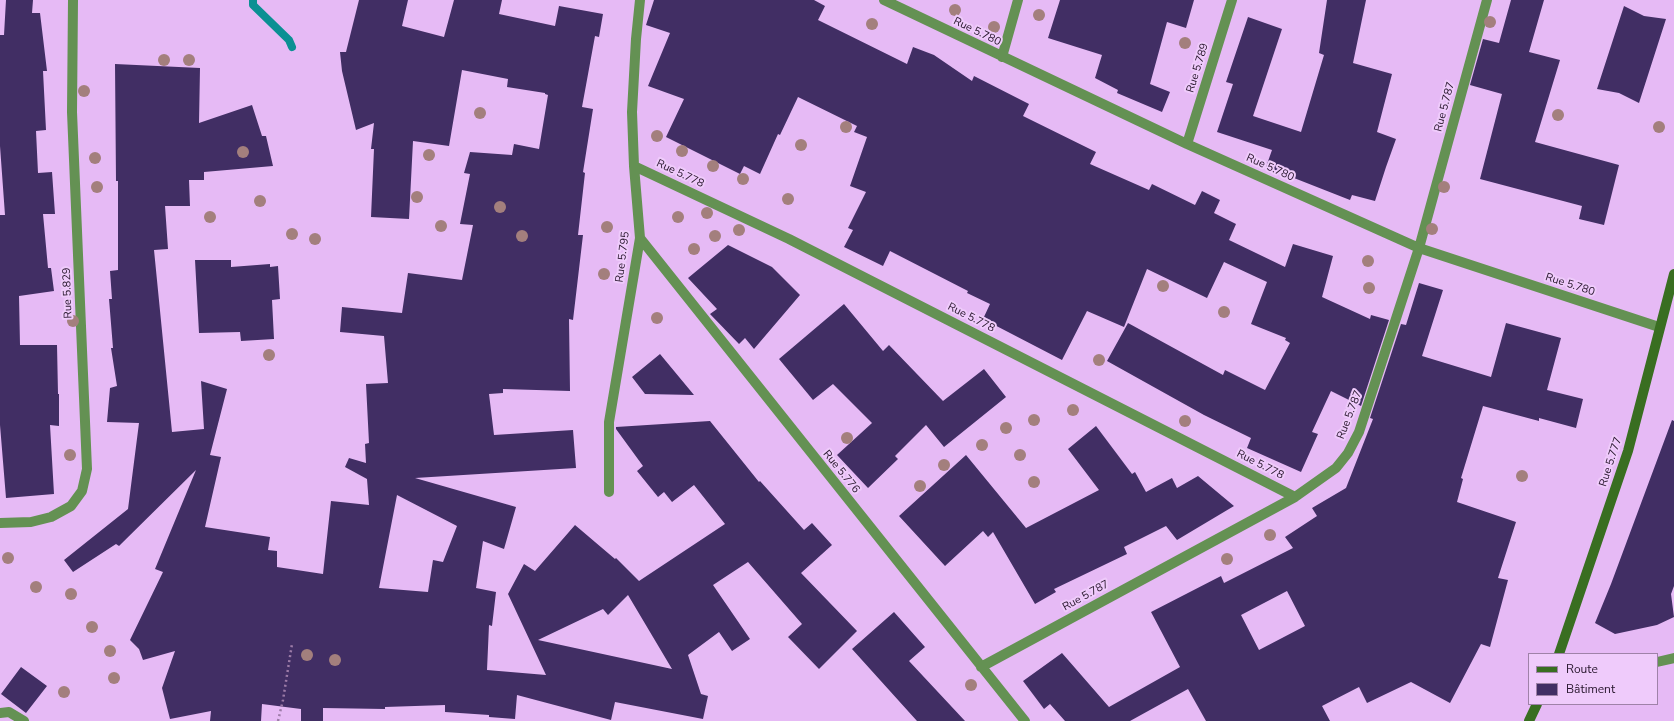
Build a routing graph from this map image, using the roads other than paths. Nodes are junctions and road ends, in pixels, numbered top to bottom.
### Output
1 (72, 0) edge
2 (640, 0) edge
3 (884, 0) edge
4 (1018, 0) edge
5 (1232, 0) edge
6 (1487, 0) edge
7 (1002, 57) junction
8 (1187, 144) junction
9 (634, 166) junction
10 (640, 238) junction
11 (1419, 248) junction
12 (1674, 274) edge
13 (1659, 328) junction
14 (609, 492) dead end
15 (1295, 497) junction
16 (0, 523) edge
17 (1559, 653) edge
18 (1674, 658) edge
19 (1658, 662) edge
20 (981, 667) junction
21 (1537, 705) edge
22 (0, 713) edge
23 (24, 721) edge
24 (1025, 721) edge
25 (1529, 721) edge

1 - 16 street, Rue 5.829
2 - 9 street, Rue 5.795
3 - 7 street, Rue 5.780
4 - 7 street
5 - 8 street, Rue 5.789
6 - 11 street, Rue 5.787
7 - 8 street, Rue 5.780
8 - 11 street, Rue 5.780
9 - 10 street, Rue 5.795
9 - 15 street, Rue 5.778
10 - 14 street, Rue 5.795
10 - 20 street, Rue 5.776
11 - 13 street, Rue 5.780
11 - 15 street, Rue 5.787
12 - 13 main road, Rue 5.777
13 - 17 main road, Rue 5.777
15 - 20 street, Rue 5.787
18 - 19 street
20 - 24 street, Rue 5.776
21 - 25 main road
22 - 23 street

